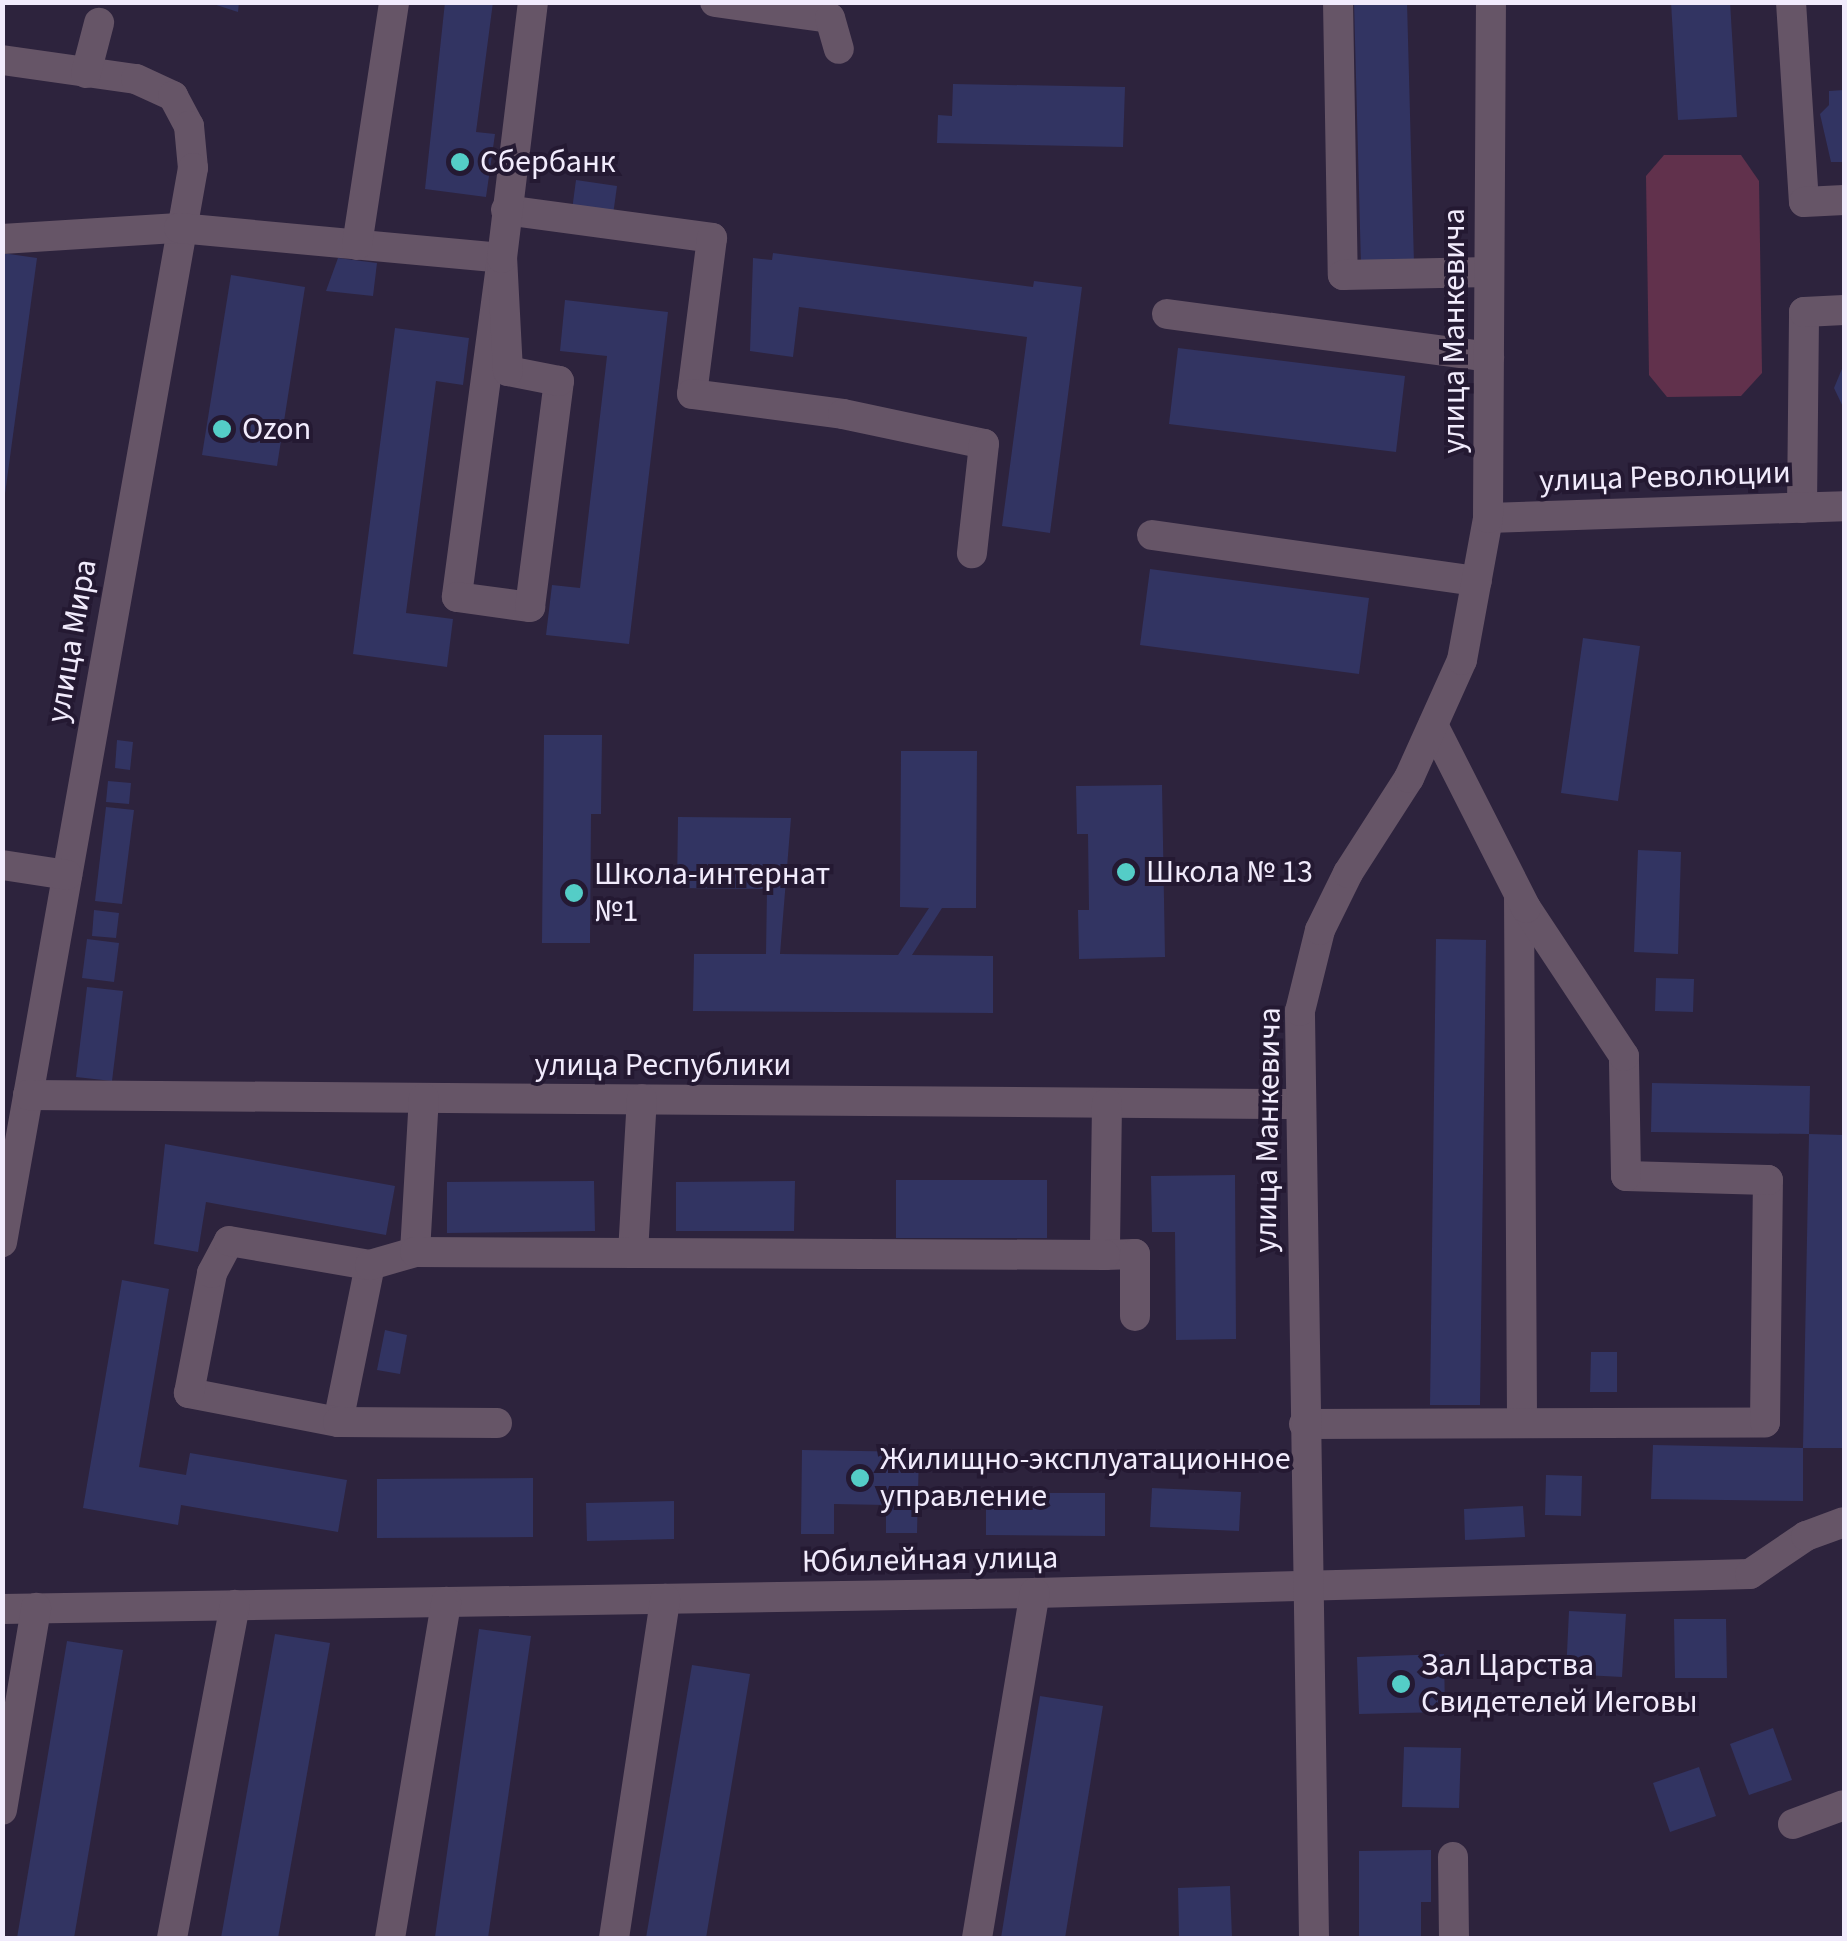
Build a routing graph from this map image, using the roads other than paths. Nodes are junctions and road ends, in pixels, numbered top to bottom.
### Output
1 (394, 2) edge
2 (533, 2) edge
3 (716, 2) edge
4 (1338, 2) edge
5 (1491, 2) edge
6 (1790, 2) edge
7 (99, 22) dead end
8 (839, 50) dead end
9 (2, 60) edge
10 (86, 72) junction
11 (1844, 200) edge
12 (506, 210) junction
13 (178, 228) junction
14 (2, 239) edge
15 (358, 244) junction
16 (502, 258) junction
17 (1489, 272) junction
18 (1844, 310) edge
19 (1168, 314) dead end
20 (1489, 356) junction
21 (1844, 506) edge
22 (1802, 508) junction
23 (1488, 518) junction
24 (1152, 535) dead end
25 (972, 553) dead end
26 (1477, 581) junction
27 (1433, 725) junction
28 (2, 865) edge
29 (67, 875) junction
30 (1519, 895) junction
31 (424, 1098) junction
32 (642, 1099) junction
33 (18, 1103) edge
34 (1107, 1103) junction
35 (1298, 1104) junction
36 (2, 1242) edge
37 (415, 1252) junction
38 (633, 1253) junction
39 (1106, 1255) junction
40 (370, 1265) junction
41 (1135, 1316) dead end
42 (338, 1422) junction
43 (497, 1422) dead end
44 (1522, 1423) junction
45 (1304, 1424) junction
46 (1844, 1522) edge
47 (1306, 1584) junction
48 (1035, 1594) junction
49 (665, 1599) junction
50 (446, 1602) junction
51 (235, 1605) junction
52 (2, 1608) edge
53 (36, 1608) junction
54 (1844, 1805) edge
55 (2, 1810) edge
56 (1793, 1824) dead end
57 (1453, 1856) dead end
58 (172, 1938) edge
59 (390, 1938) edge
60 (614, 1938) edge
61 (977, 1938) edge
62 (1314, 1938) edge
63 (1454, 1938) edge

1 - 15 street
2 - 12 street
3 - 8 street
4 - 17 street
5 - 17 street, улица Манкевича
6 - 11 street
7 - 10 street
9 - 10 street
10 - 13 street, улица Мира
12 - 16 street
12 - 25 street
13 - 14 street
13 - 15 street
13 - 29 street, улица Мира
15 - 16 street
16 - 16 street
17 - 20 street, улица Манкевича
18 - 22 street
19 - 20 street
20 - 23 street, улица Манкевича
21 - 22 street, улица Революции
22 - 23 street, улица Революции
23 - 26 street, улица Манкевича
24 - 26 street
26 - 27 street, улица Манкевича
27 - 30 street
27 - 35 street, улица Манкевича
28 - 29 street
29 - 33 street, улица Мира
30 - 44 street
30 - 44 street
31 - 32 street, улица Республики
31 - 33 street, улица Республики
31 - 37 street
32 - 34 street, улица Республики
32 - 38 street
33 - 36 street, улица Мира
34 - 35 street, улица Республики
34 - 39 street
35 - 45 street, улица Манкевича
37 - 38 street
37 - 40 street
38 - 39 street
39 - 41 street
40 - 42 street
40 - 42 street
42 - 43 street
44 - 45 street
45 - 47 street, улица Манкевича
46 - 47 street, Юбилейная улица
47 - 48 street, Юбилейная улица
47 - 62 street, улица Манкевича
48 - 49 street, Юбилейная улица
48 - 61 street
49 - 50 street, Юбилейная улица
49 - 60 street
50 - 51 street, Юбилейная улица
50 - 59 street
51 - 53 street, Юбилейная улица
51 - 58 street
52 - 53 street, Юбилейная улица
53 - 55 street
54 - 56 street
57 - 63 street

